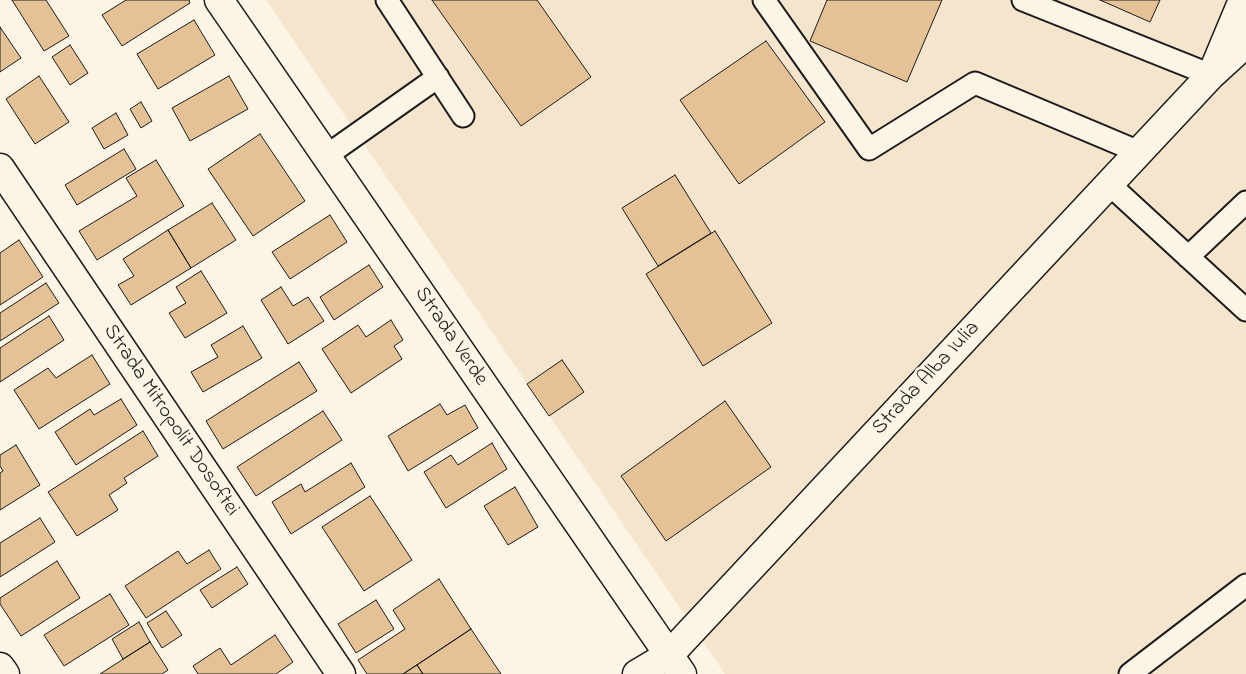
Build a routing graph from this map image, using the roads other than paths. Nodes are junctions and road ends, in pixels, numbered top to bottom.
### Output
1 (219, 0) edge
2 (387, 0) edge
3 (764, 0) edge
4 (1023, 0) edge
5 (1243, 0) edge
6 (1246, 43) edge
7 (1211, 75) junction
8 (438, 77) junction
9 (463, 116) dead end
10 (1139, 152) junction
11 (326, 156) junction
12 (0, 168) edge
13 (1109, 184) junction
14 (1246, 202) edge
15 (1188, 257) junction
16 (1246, 310) edge
17 (1246, 585) edge
18 (675, 665) edge
19 (0, 667) edge
20 (5, 674) edge
21 (341, 674) edge
22 (637, 674) edge
23 (1130, 674) edge

1 - 11 street, Strada Verde
2 - 8 lane
3 - 10 lane
4 - 7 lane
5 - 7 street, Strada Alba Iulia
6 - 7 street, Strada Alba Iulia
7 - 10 street, Strada Alba Iulia
8 - 9 lane
8 - 11 lane
10 - 13 street, Strada Alba Iulia
11 - 18 street, Strada Verde
12 - 21 street, Strada Mitropolit Dosoftei
13 - 15 lane
13 - 18 street, Strada Alba Iulia
14 - 15 lane
15 - 16 lane
17 - 23 lane
18 - 22 street, Strada Alba Iulia
19 - 20 street

